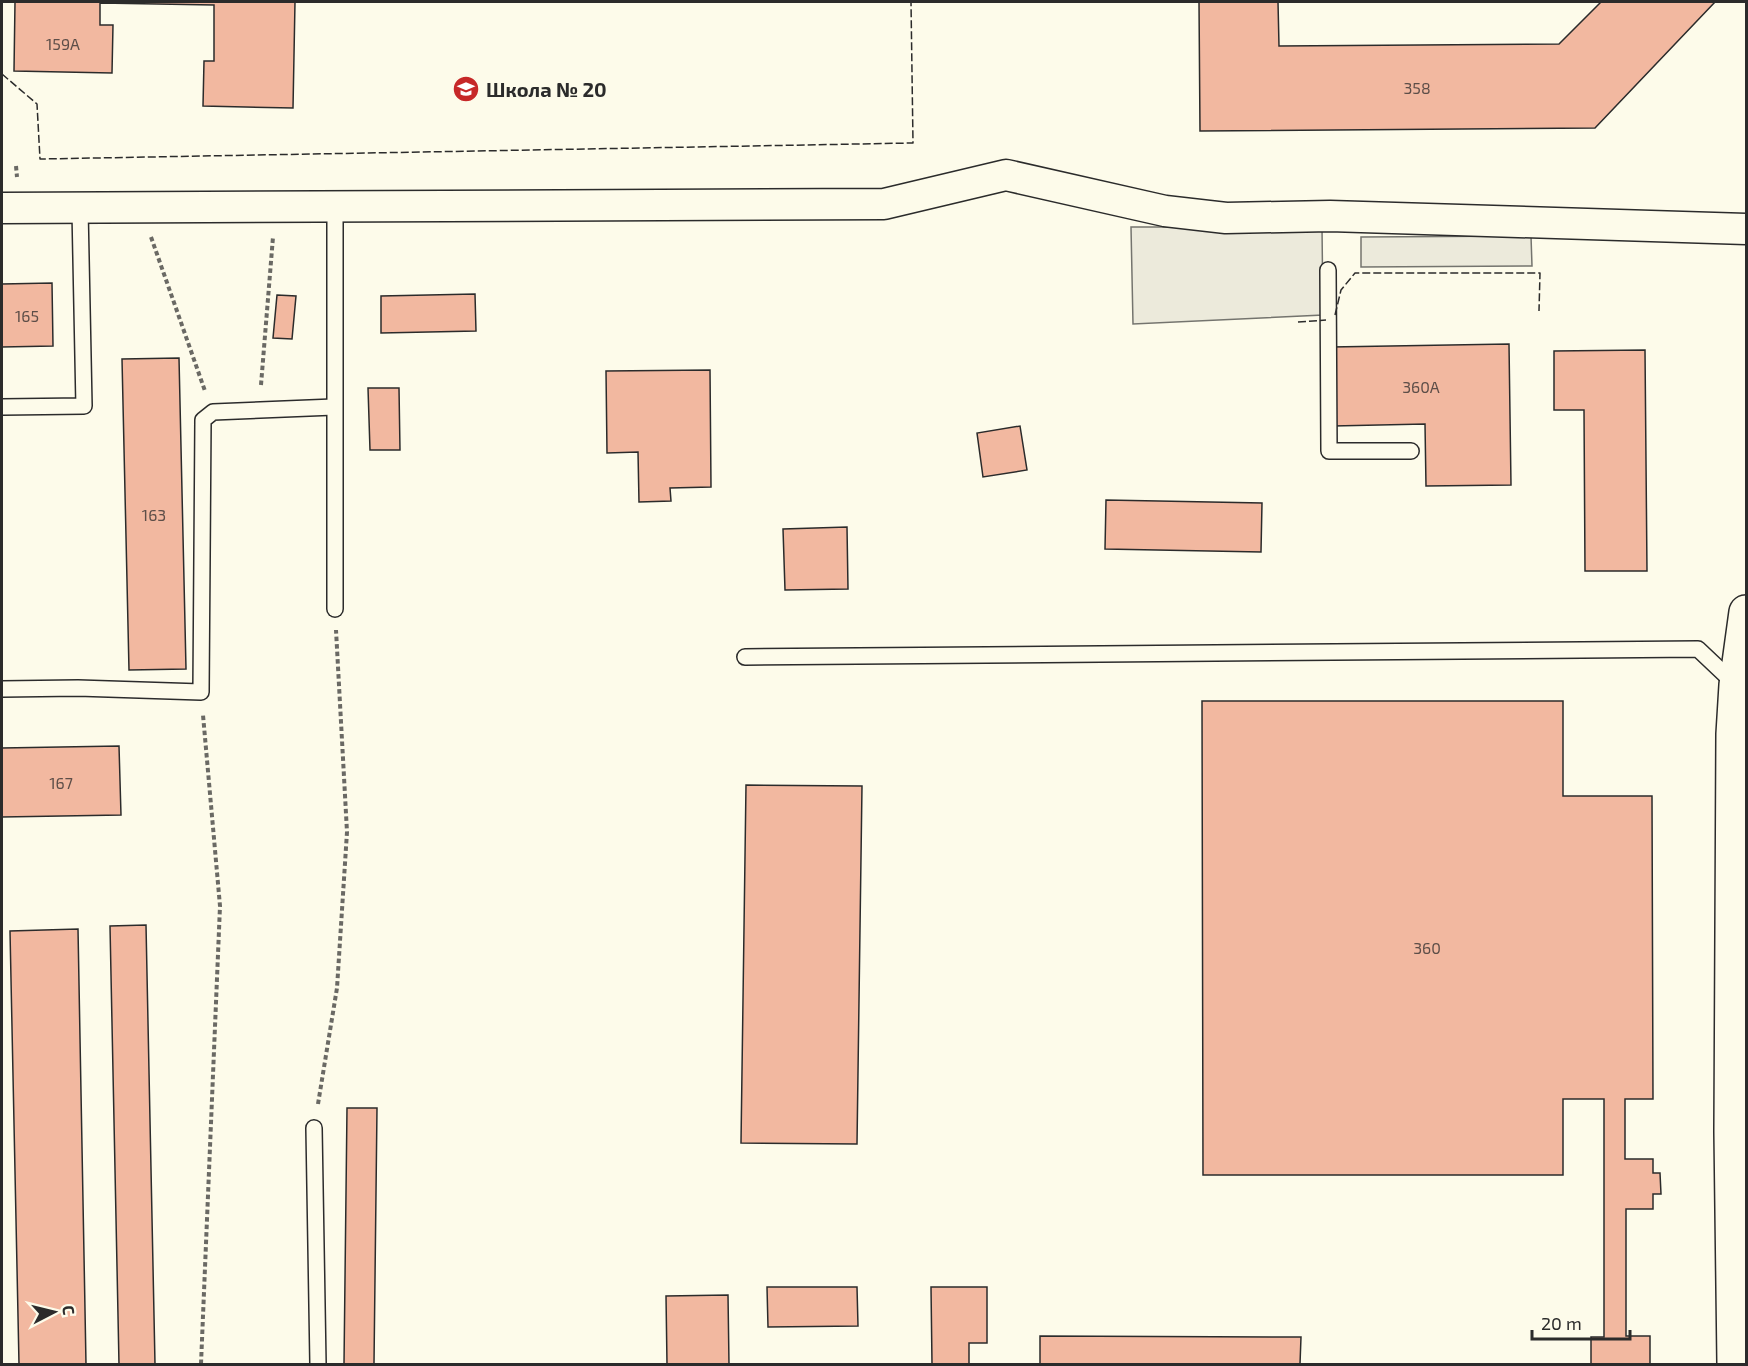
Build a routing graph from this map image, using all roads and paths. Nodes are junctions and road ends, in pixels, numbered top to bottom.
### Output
1 (2, 208) edge
2 (335, 208) junction
3 (80, 209) junction
4 (1746, 229) edge
5 (149, 232) dead end
6 (273, 232) dead end
7 (1328, 270) dead end
8 (2, 407) edge
9 (334, 407) junction
10 (259, 410) junction
11 (213, 412) junction
12 (1411, 451) dead end
13 (335, 609) joint
14 (1746, 612) edge
15 (745, 657) dead end
16 (1741, 685) edge
17 (2, 689) edge
18 (201, 692) junction
19 (1740, 1058) edge
20 (314, 1128) joint
21 (1739, 1174) edge
22 (201, 1365) edge
23 (318, 1365) edge
24 (1734, 1365) edge

1 - 3 street
2 - 3 street
2 - 4 street
2 - 9 lane
3 - 8 lane
5 - 11 path
6 - 10 path
7 - 12 lane
9 - 10 lane
9 - 13 lane
10 - 11 lane
11 - 18 lane
13 - 20 path
14 - 16 main road
15 - 16 lane
16 - 19 main road
17 - 18 lane
18 - 22 path
19 - 21 main road
20 - 23 lane
21 - 24 main road

